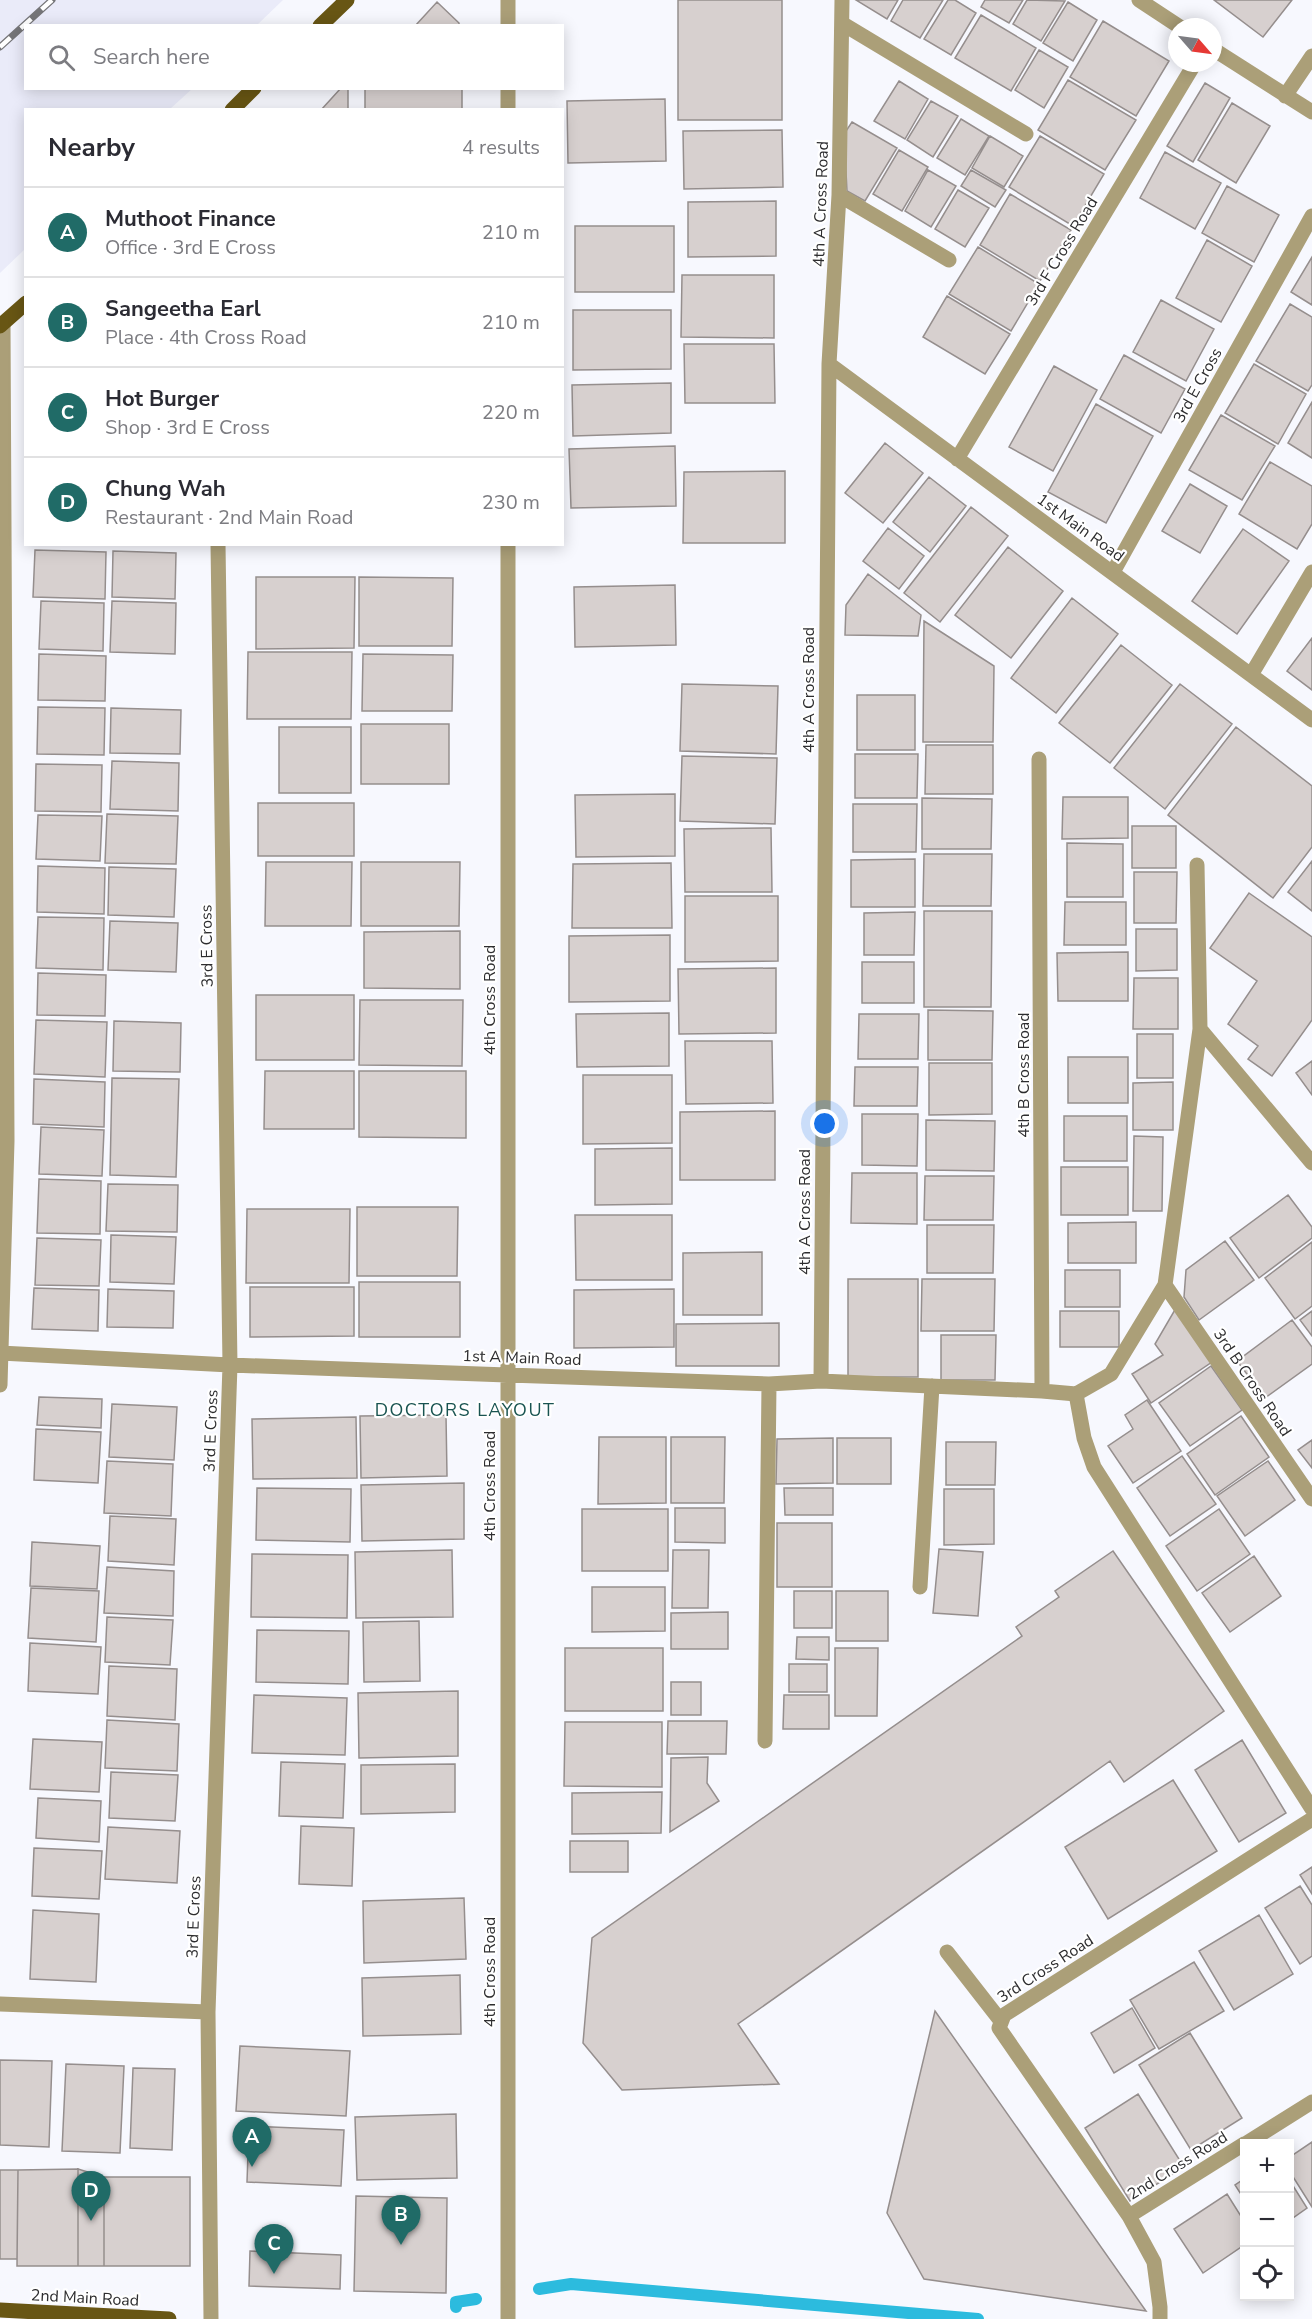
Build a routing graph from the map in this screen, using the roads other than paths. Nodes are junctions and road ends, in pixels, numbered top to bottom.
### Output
1 (347, 0) edge
2 (508, 0) edge
3 (842, 0) edge
4 (1139, 0) edge
5 (1168, 19) edge
6 (322, 24) edge
7 (508, 24) edge
8 (843, 24) junction
9 (1222, 55) edge
10 (1312, 56) edge
11 (1190, 72) edge
12 (252, 90) edge
13 (508, 90) edge
14 (1286, 96) junction
15 (234, 108) edge
16 (508, 108) edge
17 (1312, 112) edge
18 (1026, 134) dead end
19 (839, 195) junction
20 (1312, 216) edge
21 (949, 260) dead end
22 (24, 305) edge
23 (1, 325) edge
24 (829, 364) junction
25 (957, 459) junction
26 (218, 546) edge
27 (508, 546) edge
28 (1113, 572) junction
29 (1312, 572) edge
30 (1251, 675) junction
31 (1312, 720) edge
32 (1039, 759) dead end
33 (1197, 865) dead end
34 (1200, 1029) junction
35 (4, 1141) edge
36 (1312, 1163) edge
37 (1165, 1285) junction
38 (0, 1353) edge
39 (230, 1365) junction
40 (507, 1375) junction
41 (821, 1381) junction
42 (769, 1384) junction
43 (0, 1385) edge
44 (932, 1386) junction
45 (1042, 1391) junction
46 (1076, 1395) junction
47 (1312, 1499) edge
48 (920, 1587) dead end
49 (765, 1741) dead end
50 (1312, 1809) edge
51 (1312, 1819) edge
52 (947, 1952) dead end
53 (0, 2004) edge
54 (208, 2012) junction
55 (1000, 2020) junction
56 (1312, 2102) edge
57 (1253, 2139) edge
58 (1240, 2147) edge
59 (1129, 2216) junction
60 (0, 2310) edge
61 (169, 2319) edge
62 (211, 2319) edge
63 (508, 2319) edge
64 (1160, 2319) edge

1 - 6 main road
2 - 7 street
3 - 8 street, 4th A Cross Road
4 - 5 street
8 - 18 street
8 - 19 street, 4th A Cross Road
9 - 14 street
10 - 14 street
11 - 25 street, 3rd F Cross Road
12 - 15 main road
13 - 16 street
14 - 17 street
19 - 21 street
19 - 24 street, 4th A Cross Road
20 - 28 street, 3rd E Cross
22 - 23 main road
23 - 35 street
24 - 25 street, 1st Main Road
24 - 41 street, 4th A Cross Road
25 - 28 street, 1st Main Road
26 - 39 street, 3rd E Cross
27 - 40 street, 4th Cross Road
28 - 30 street, 1st Main Road
29 - 30 street
30 - 31 street, 1st Main Road
32 - 45 street, 4th B Cross Road
33 - 34 street
34 - 36 street
34 - 37 street
35 - 38 street
37 - 46 street
37 - 47 street, 3rd B Cross Road
38 - 39 street, 1st A Main Road
38 - 43 street
39 - 40 street, 1st A Main Road
39 - 54 street, 3rd E Cross
40 - 42 street, 1st A Main Road
40 - 63 street, 4th Cross Road
41 - 42 street, 1st A Main Road
41 - 44 street, 1st A Main Road
42 - 49 street
44 - 45 street, 1st A Main Road
44 - 48 street
45 - 46 street, 1st A Main Road
46 - 50 street
51 - 55 street, 3rd Cross Road
52 - 55 street
53 - 54 street
54 - 62 street, 3rd E Cross
55 - 59 street, 3rd Cross Road
56 - 57 street, 2nd Cross Road
58 - 59 street, 2nd Cross Road
59 - 64 street, 3rd Cross Road
60 - 61 main road, 2nd Main Road

